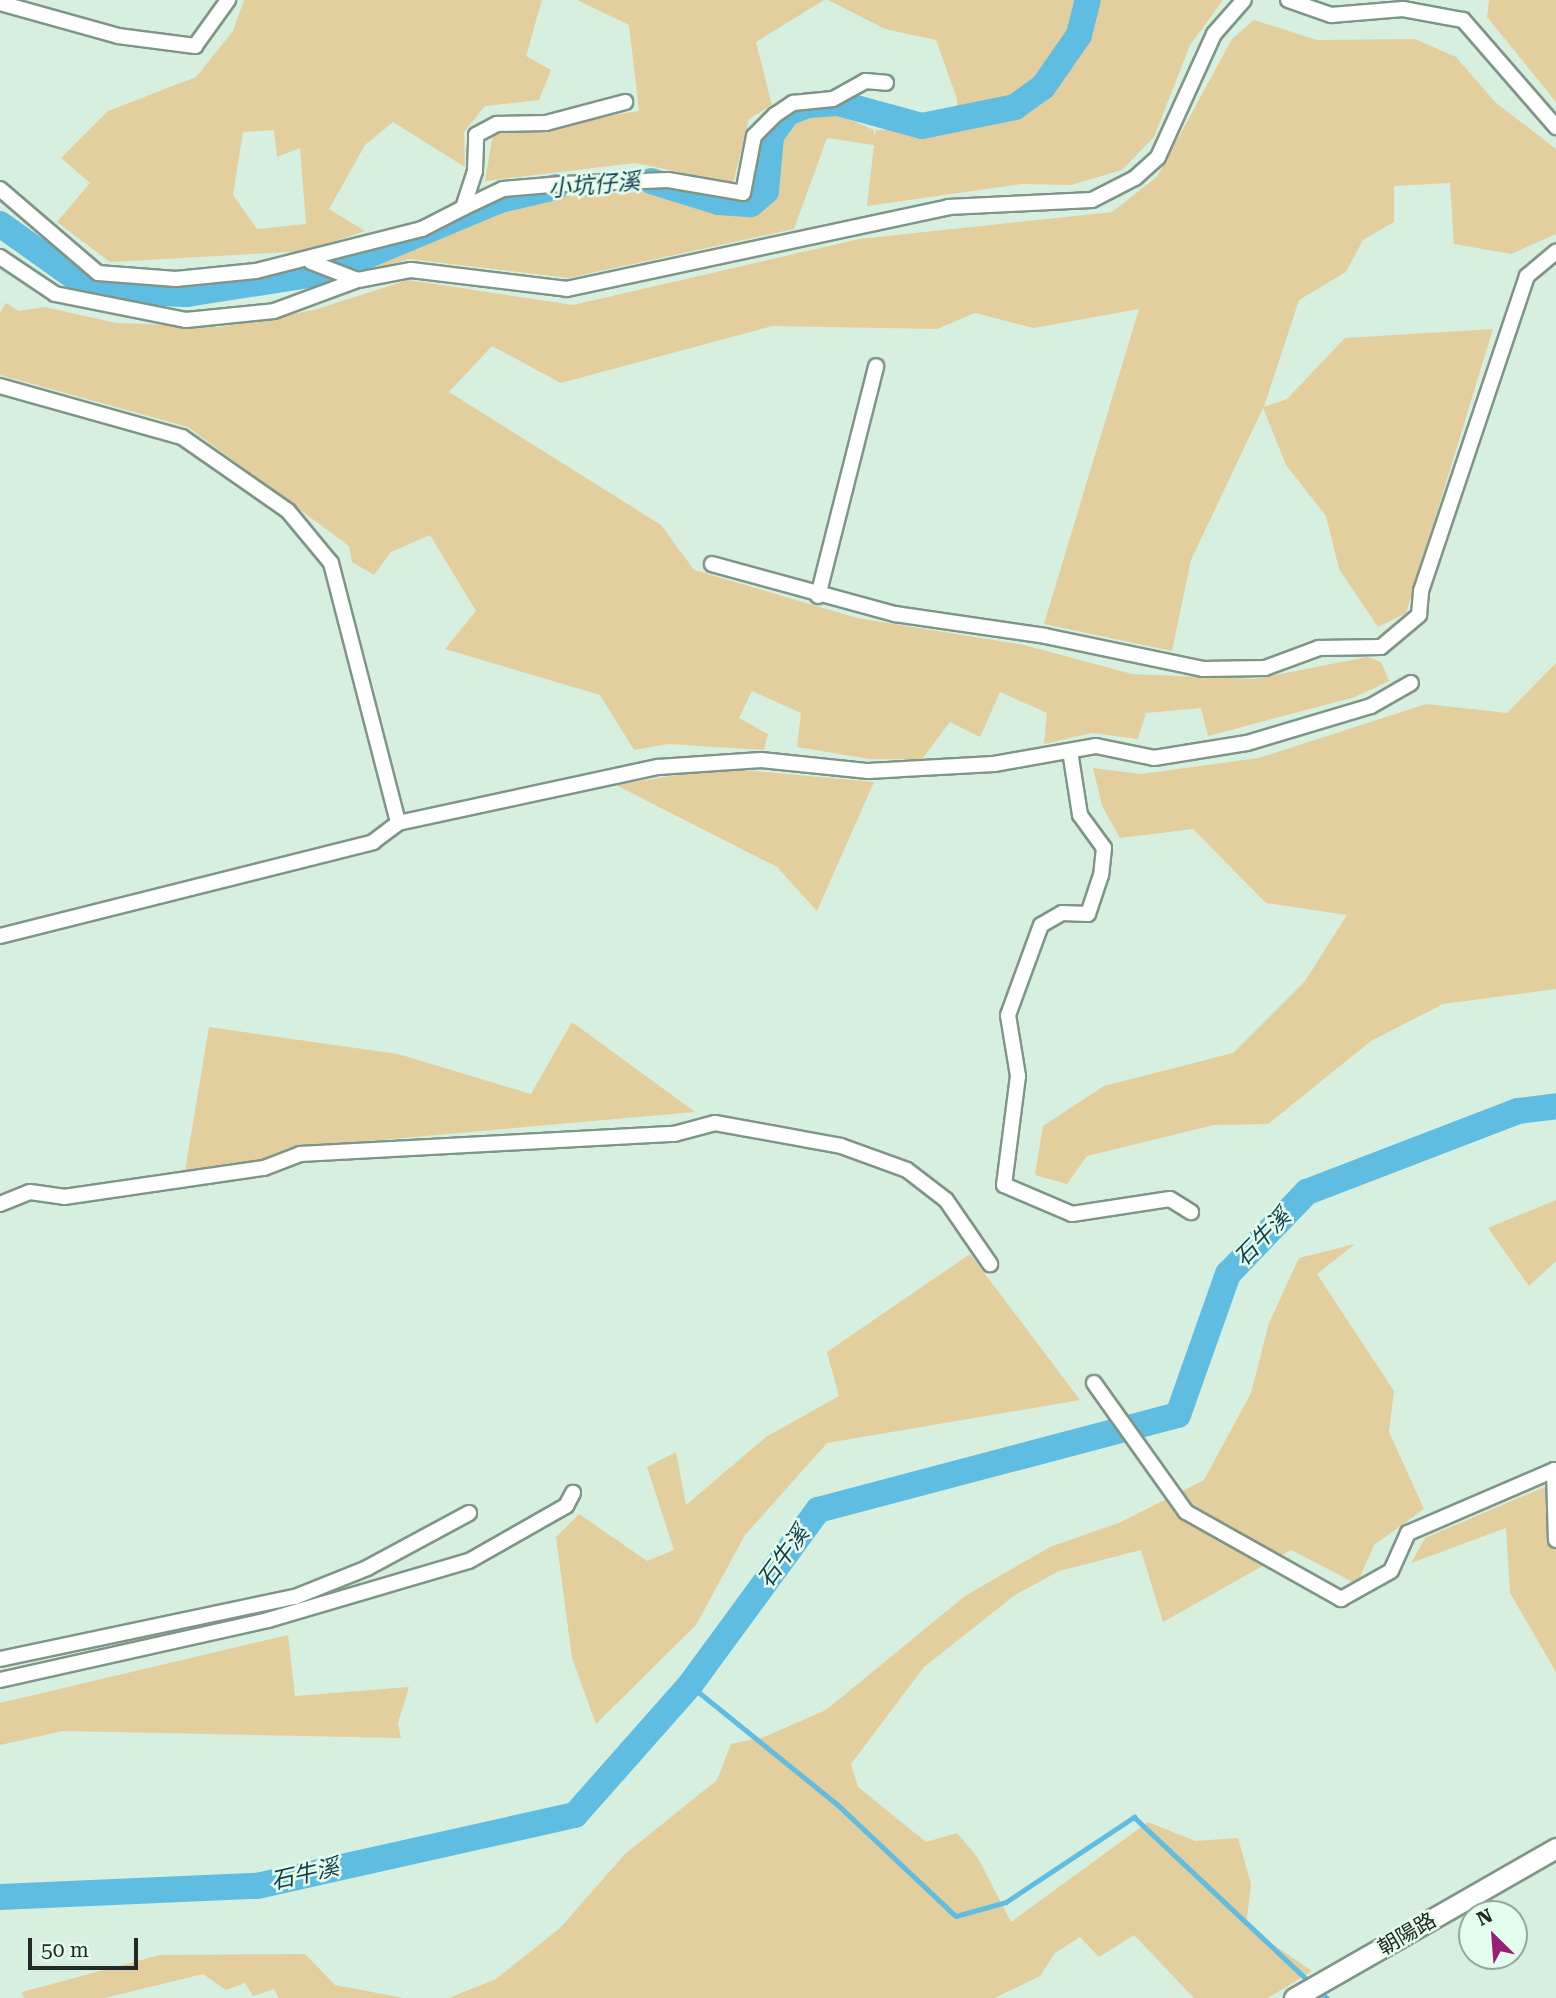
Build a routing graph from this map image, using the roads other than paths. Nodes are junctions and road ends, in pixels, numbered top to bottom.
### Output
1 (228, 0) edge
2 (1244, 0) edge
3 (1287, 0) edge
4 (0, 3) edge
5 (886, 83) dead end
6 (625, 102) dead end
7 (1556, 127) edge
8 (0, 189) edge
9 (463, 208) junction
10 (1556, 252) edge
11 (0, 257) edge
12 (311, 262) junction
13 (358, 280) junction
14 (876, 366) dead end
15 (0, 386) edge
16 (712, 564) dead end
17 (818, 596) junction
18 (1411, 684) dead end
19 (1070, 751) junction
20 (398, 823) junction
21 (0, 936) edge
22 (0, 1203) edge
23 (1191, 1212) dead end
24 (990, 1264) dead end
25 (1094, 1383) dead end
26 (573, 1493) dead end
27 (469, 1513) dead end
28 (1556, 1541) edge
29 (0, 1659) edge
30 (0, 1680) edge
31 (1556, 1848) edge
32 (1301, 1996) edge

1 - 4 street
2 - 13 street
3 - 7 street
5 - 9 street
6 - 9 street
8 - 12 street
9 - 12 street
10 - 17 street
11 - 13 street
12 - 13 street
14 - 17 street
15 - 20 street
16 - 17 street
18 - 19 street
19 - 20 street
19 - 23 street
20 - 21 street
22 - 24 street
25 - 28 street
26 - 30 street
27 - 29 street
31 - 32 main road, 朝陽路

